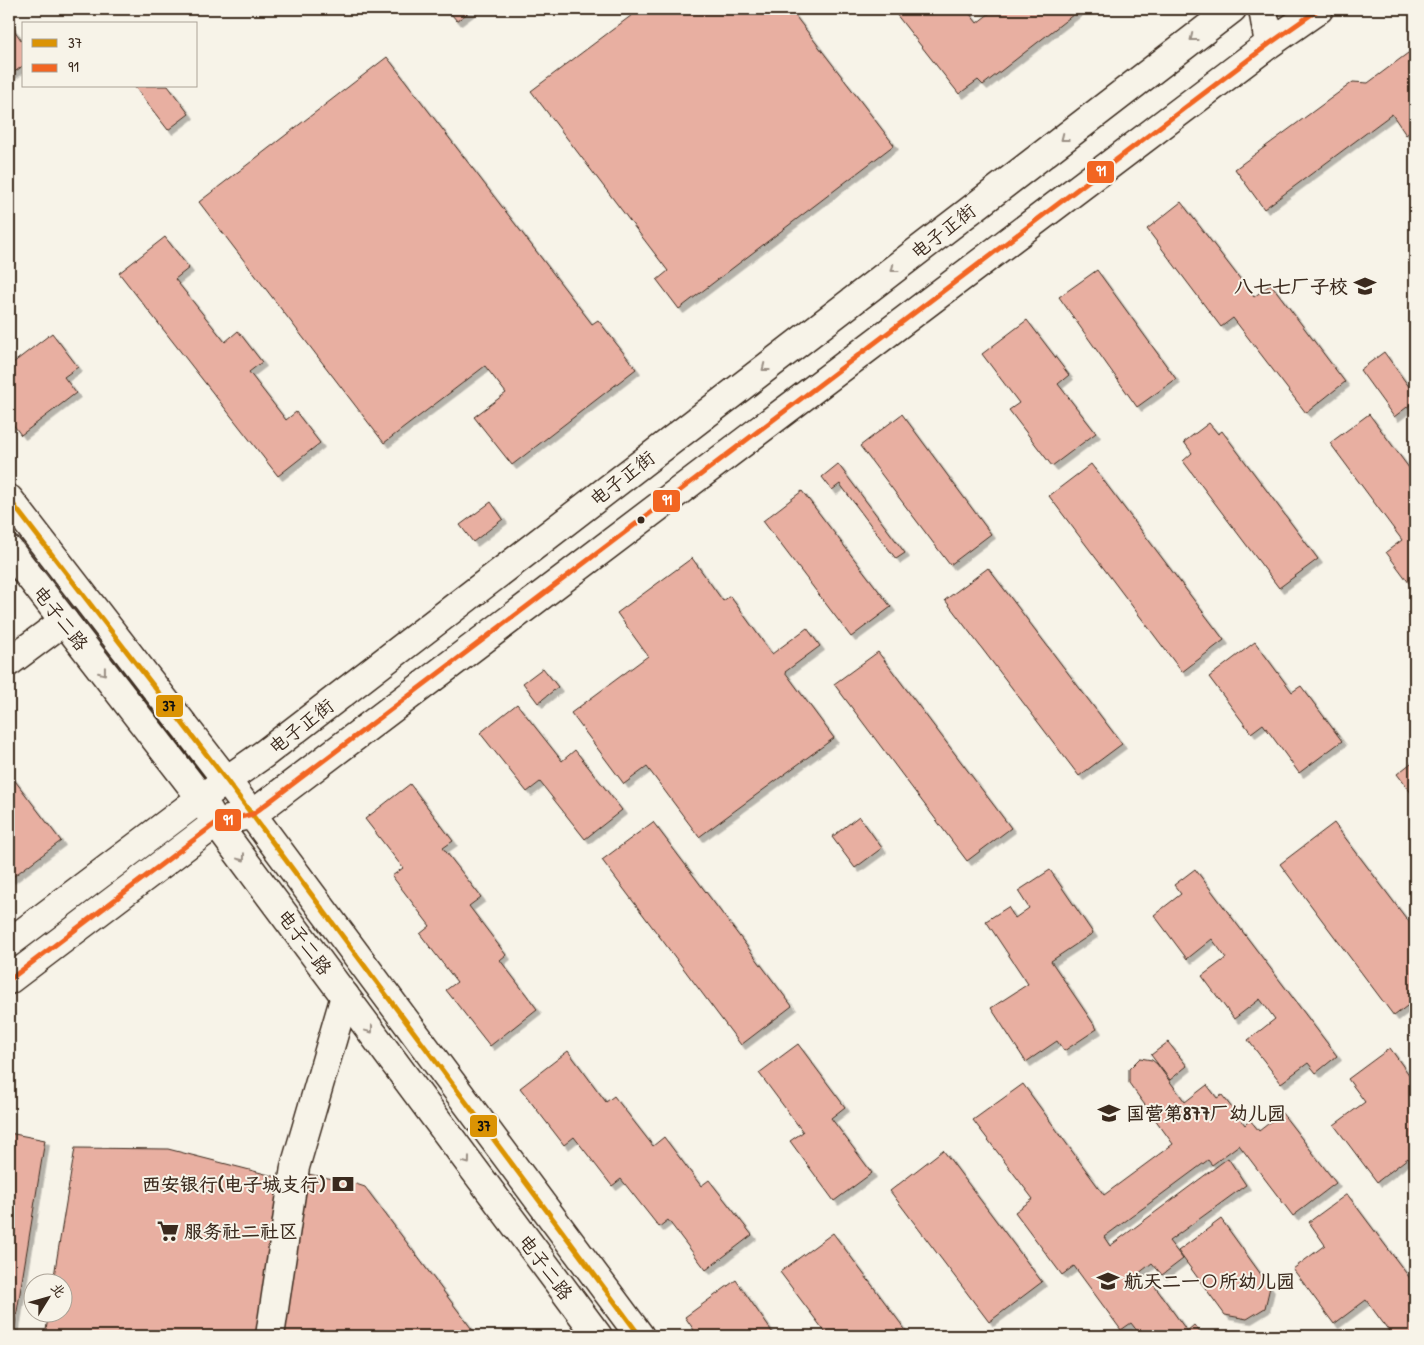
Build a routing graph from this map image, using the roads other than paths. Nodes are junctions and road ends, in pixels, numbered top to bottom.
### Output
1 (1232, 9) edge
2 (1263, 9) edge
3 (1319, 9) edge
4 (1269, 44) junction
5 (9, 499) edge
6 (9, 550) edge
7 (64, 621) junction
8 (9, 662) edge
9 (228, 781) junction
10 (200, 798) junction
11 (253, 814) junction
12 (216, 823) junction
13 (9, 943) edge
14 (9, 980) edge
15 (345, 996) junction
16 (270, 1336) edge
17 (598, 1336) edge
18 (640, 1336) edge

1 -> 9 main road, 电子正街
2 - 4 main road
3 - 4 main road
4 - 11 main road
5 - 9 main road, 电子二路
6 - 7 main road, 电子二路
7 - 8 main road
7 -> 10 main road, 电子二路
9 - 10 main road, 电子正街
9 - 11 main road, 电子二路
10 - 12 main road, 电子二路
10 - 13 main road, 电子正街
11 - 12 main road
11 - 18 main road, 电子二路
12 - 14 main road
12 -> 15 main road, 电子二路
15 - 16 main road
15 -> 17 main road, 电子二路

